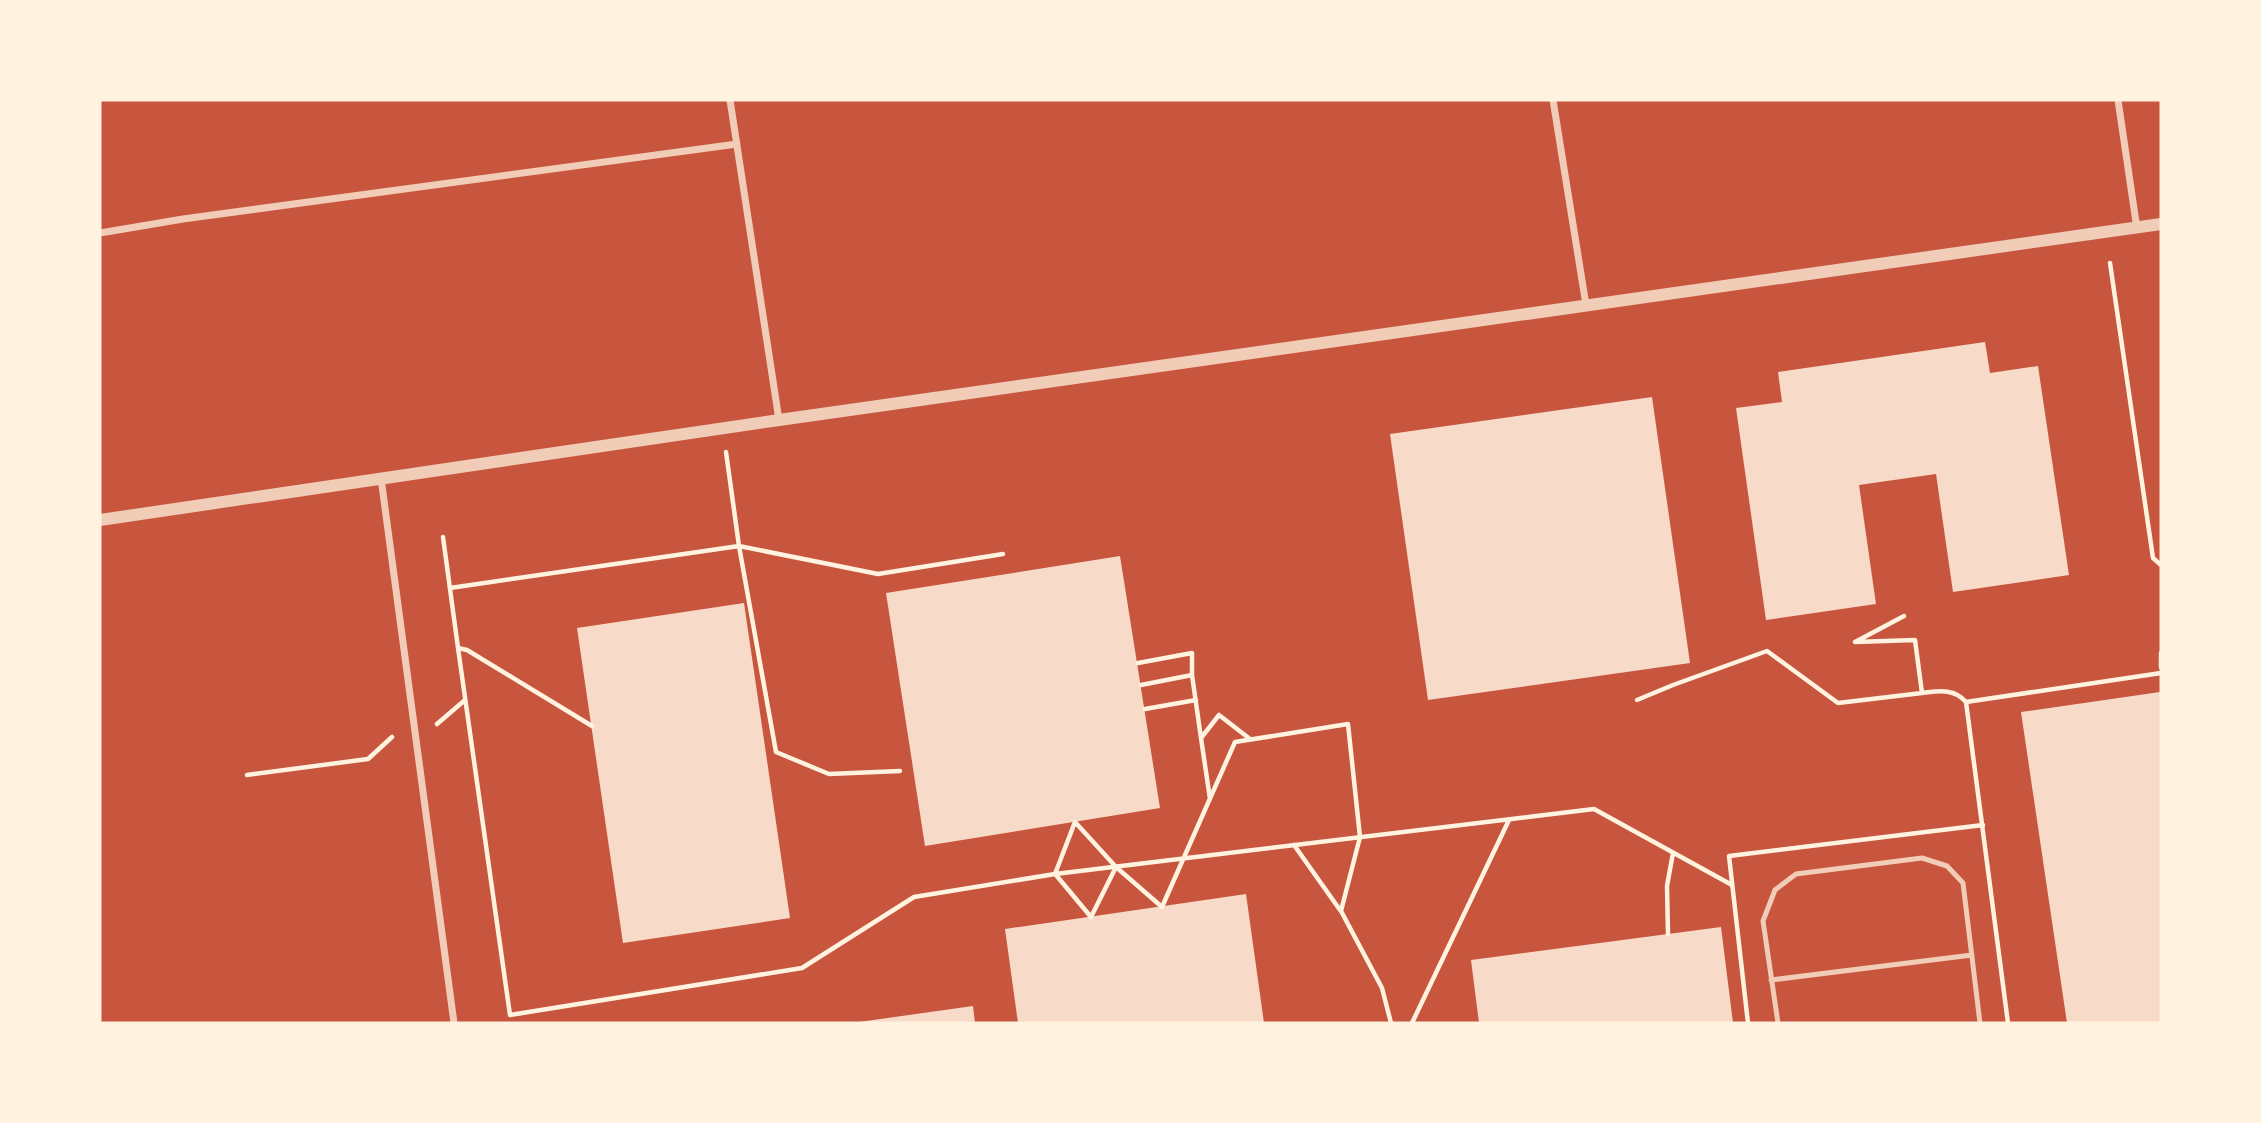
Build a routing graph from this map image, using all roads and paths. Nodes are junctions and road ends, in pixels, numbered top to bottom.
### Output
1 (730, 100) edge
2 (1553, 100) edge
3 (2118, 100) edge
4 (737, 144) junction
5 (2161, 225) edge
6 (2137, 229) junction
7 (100, 233) edge
8 (2110, 263) dead end
9 (1586, 305) junction
10 (779, 420) junction
11 (722, 429) junction
12 (381, 478) junction
13 (100, 520) edge
14 (443, 537) dead end
15 (739, 546) junction
16 (1003, 554) dead end
17 (2161, 565) edge
18 (450, 588) junction
19 (1905, 616) dead end
20 (458, 648) junction
21 (2161, 653) edge
22 (1138, 663) dead end
23 (2161, 670) edge
24 (1192, 676) junction
25 (1141, 685) dead end
26 (1923, 692) junction
27 (466, 700) junction
28 (1195, 700) junction
29 (1637, 701) dead end
30 (1966, 702) junction
31 (1144, 709) dead end
32 (436, 725) dead end
33 (592, 726) dead end
34 (392, 737) dead end
35 (1201, 738) junction
36 (1251, 740) junction
37 (900, 771) dead end
38 (247, 775) dead end
39 (1210, 800) junction
40 (1510, 819) junction
41 (1360, 837) junction
42 (1294, 845) junction
43 (1673, 853) junction
44 (1184, 859) junction
45 (1116, 867) junction
46 (1055, 874) junction
47 (1732, 885) dead end
48 (1340, 911) junction
49 (1668, 934) dead end
50 (1972, 955) junction
51 (1772, 980) junction
52 (454, 1023) edge
53 (1391, 1023) edge
54 (1412, 1023) edge
55 (1778, 1023) edge
56 (1980, 1023) edge
57 (2008, 1023) edge

1 - 4 street
2 - 9 street
3 - 6 street
4 - 7 street
4 - 10 street
5 - 6 street
6 - 9 street
8 - 17 path
9 - 10 street
10 - 11 street
11 - 12 street
11 - 15 path
12 - 13 street
12 - 52 street
14 - 18 path
15 - 16 path
15 - 18 path
15 - 37 path
18 - 20 path
19 - 26 path
20 - 27 path
20 - 33 path
21 - 23 path
22 - 24 path
23 - 30 path
24 - 25 path
24 - 28 path
26 - 29 path
26 - 30 path
27 - 32 path
27 - 46 path
28 - 31 path
28 - 35 path
30 - 57 path
34 - 38 path
35 - 36 path
35 - 39 path
36 - 39 path
36 - 41 path
39 - 44 path
40 - 41 path
40 - 43 path
40 - 54 path
41 - 42 path
41 - 48 path
42 - 44 path
42 - 48 path
43 - 47 path
43 - 49 path
44 - 45 path
44 - 45 path
45 - 46 path
45 - 46 path
45 - 46 path
48 - 53 path
50 - 51 lane
50 - 51 lane
50 - 56 lane
51 - 55 lane

